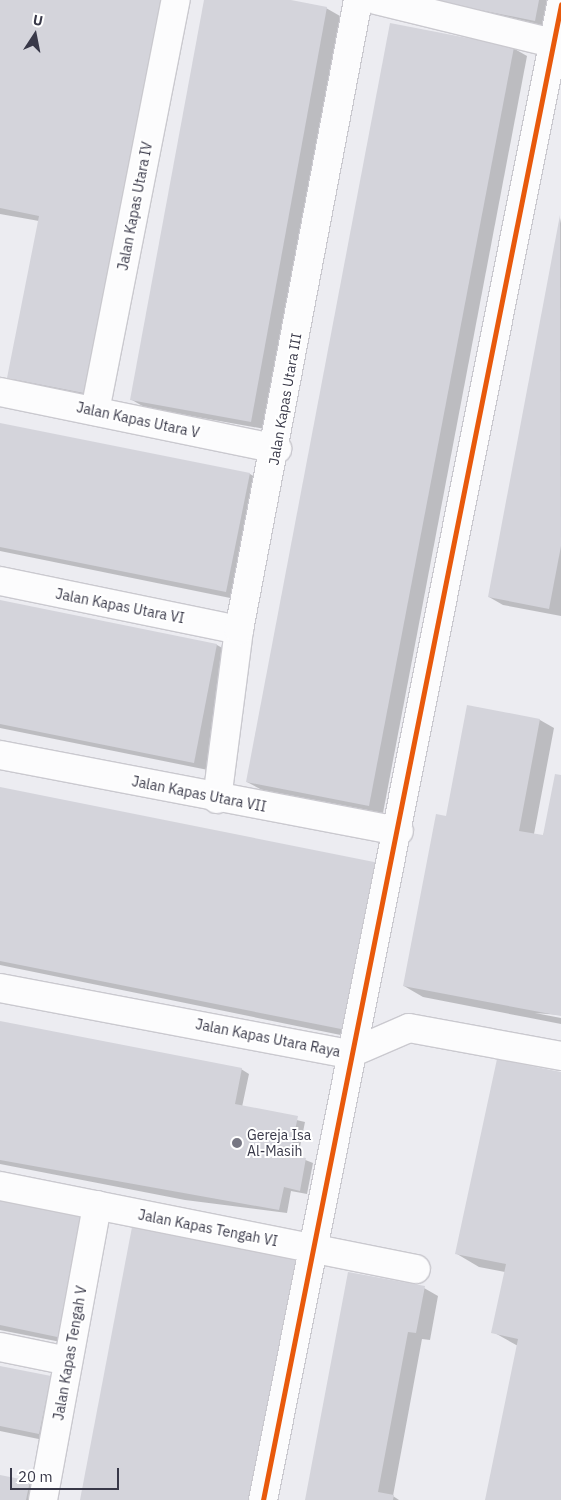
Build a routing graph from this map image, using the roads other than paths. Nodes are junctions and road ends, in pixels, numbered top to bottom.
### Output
1 (176, 0) edge
2 (358, 0) edge
3 (376, 0) edge
4 (561, 4) edge
5 (558, 44) edge
6 (0, 392) edge
7 (95, 411) junction
8 (276, 449) junction
9 (0, 581) edge
10 (239, 630) junction
11 (0, 754) edge
12 (217, 799) junction
13 (399, 830) junction
14 (0, 988) edge
15 (349, 1054) junction
16 (561, 1056) edge
17 (0, 1186) edge
18 (97, 1206) junction
19 (310, 1248) junction
20 (416, 1269) dead end
21 (0, 1348) edge
22 (68, 1361) junction
23 (44, 1500) edge
24 (263, 1500) edge

1 - 7 street, Jalan Kapas Utara IV
2 - 8 street, Jalan Kapas Utara III
3 - 5 street
4 - 5 street
5 - 13 street
6 - 7 street, Jalan Kapas Utara V
7 - 8 street, Jalan Kapas Utara V
8 - 10 street, Jalan Kapas Utara III
9 - 10 street, Jalan Kapas Utara VI
10 - 12 street, Jalan Kapas Utara III
11 - 12 street, Jalan Kapas Utara VII
12 - 13 street, Jalan Kapas Utara VII
13 - 15 street
14 - 15 street, Jalan Kapas Utara Raya
15 - 16 street, Jalan Kapas Utara Raya
15 - 19 street
17 - 18 street, Jalan Kapas Tengah VI
18 - 19 street, Jalan Kapas Tengah VI
18 - 22 street, Jalan Kapas Tengah V
19 - 20 street, Jalan Kapas Tengah VI
19 - 24 street
21 - 22 street
22 - 23 street, Jalan Kapas Tengah V

